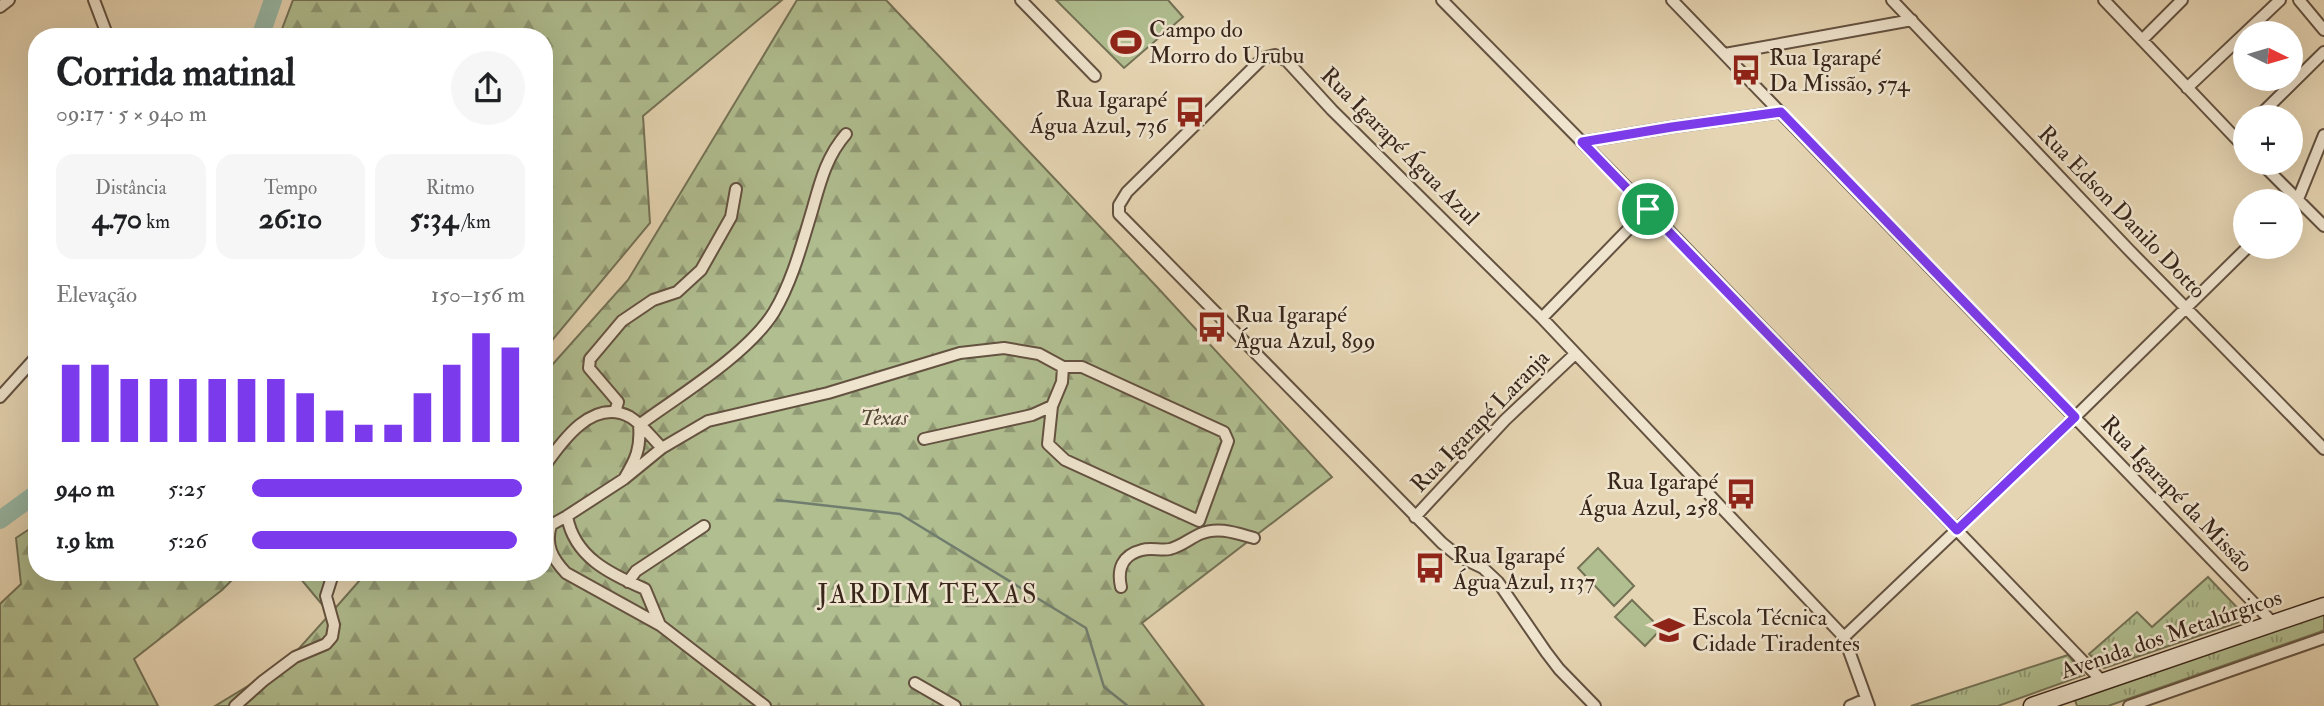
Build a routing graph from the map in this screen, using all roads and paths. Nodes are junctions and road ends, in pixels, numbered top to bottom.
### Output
1 (9, 0) edge
2 (94, 0) edge
3 (1021, 0) edge
4 (1442, 0) edge
5 (1672, 0) edge
6 (1892, 0) edge
7 (2104, 0) edge
8 (2182, 0) edge
9 (2280, 0) edge
10 (2299, 0) edge
11 (0, 7) edge
12 (1912, 20) junction
13 (105, 28) edge
14 (2324, 30) edge
15 (2142, 40) junction
16 (2324, 52) edge
17 (1725, 54) junction
18 (1095, 76) dead end
19 (2187, 88) junction
20 (2270, 105) edge
21 (1781, 112) junction
22 (846, 134) dead end
23 (2324, 135) edge
24 (2233, 136) edge
25 (1582, 142) junction
26 (2271, 175) edge
27 (2283, 189) edge
28 (2300, 189) edge
29 (736, 190) dead end
30 (1648, 209) junction
31 (2303, 209) edge
32 (2324, 226) edge
33 (2235, 259) edge
34 (2184, 308) junction
35 (1542, 318) junction
36 (1575, 354) junction
37 (28, 366) edge
38 (1063, 367) junction
39 (0, 397) edge
40 (1052, 406) junction
41 (615, 412) junction
42 (2075, 417) junction
43 (639, 425) junction
44 (924, 439) dead end
45 (662, 448) junction
46 (2324, 449) edge
47 (553, 454) edge
48 (624, 479) junction
49 (567, 516) junction
50 (1415, 517) junction
51 (1199, 522) junction
52 (553, 524) edge
53 (704, 526) dead end
54 (1957, 530) junction
55 (1199, 534) junction
56 (1254, 538) dead end
57 (553, 557) edge
58 (331, 581) edge
59 (628, 582) junction
60 (1121, 587) dead end
61 (2324, 606) edge
62 (2273, 624) junction
63 (660, 625) junction
64 (1844, 637) junction
65 (2324, 638) edge
66 (2102, 681) junction
67 (915, 683) dead end
68 (2067, 700) edge
69 (1867, 703) edge
70 (235, 706) edge
71 (765, 706) edge
72 (955, 706) edge
73 (1595, 706) edge
74 (1850, 706) edge
75 (2032, 706) edge
76 (2129, 706) edge

1 - 11 street
2 - 13 street
3 - 18 street
4 - 25 street
5 - 17 street, Rua Igarapé da Missão
6 - 12 street, Rua Edson Danilo Dotto
7 - 15 street
8 - 15 street
9 - 19 street
10 - 14 street
12 - 17 street
12 - 34 street, Rua Edson Danilo Dotto
15 - 19 street
16 - 20 street
17 - 21 street, Rua Igarapé da Missão
19 - 24 street
21 - 25 street
21 - 42 street, Rua Igarapé da Missão
22 - 43 street
23 - 28 street
25 - 30 street
26 - 27 street
29 - 41 street
30 - 35 street
30 - 54 street
31 - 32 street
33 - 34 street
34 - 42 street
34 - 46 street, Rua Edson Danilo Dotto
35 - 36 street, Rua Igarapé Água Azul
35 - 50 street, Rua Igarapé Água Azul
36 - 50 street, Rua Igarapé Laranja
36 - 64 street, Rua Igarapé Água Azul
37 - 39 street
38 - 40 street
38 - 45 street
38 - 51 street
40 - 44 street
40 - 51 street
41 - 43 street
41 - 47 street
42 - 54 street
42 - 62 street, Rua Igarapé da Missão
43 - 45 street
43 - 48 street
45 - 48 street
48 - 49 street
49 - 52 street
49 - 59 street
50 - 73 street, Rua Igarapé Água Azul
51 - 55 street
53 - 59 street
54 - 64 street
54 - 66 street
55 - 56 street
55 - 60 street
57 - 63 street
58 - 70 street
59 - 63 street
61 - 62 main road, Avenida dos Metalúrgicos
62 - 66 main road, Avenida dos Metalúrgicos
63 - 71 street
64 - 69 street, Rua Igarapé Água Azul
65 - 76 street
66 - 68 main road, Avenida dos Metalúrgicos
67 - 72 street
68 - 75 main road, Avenida dos Metalúrgicos
69 - 74 street

